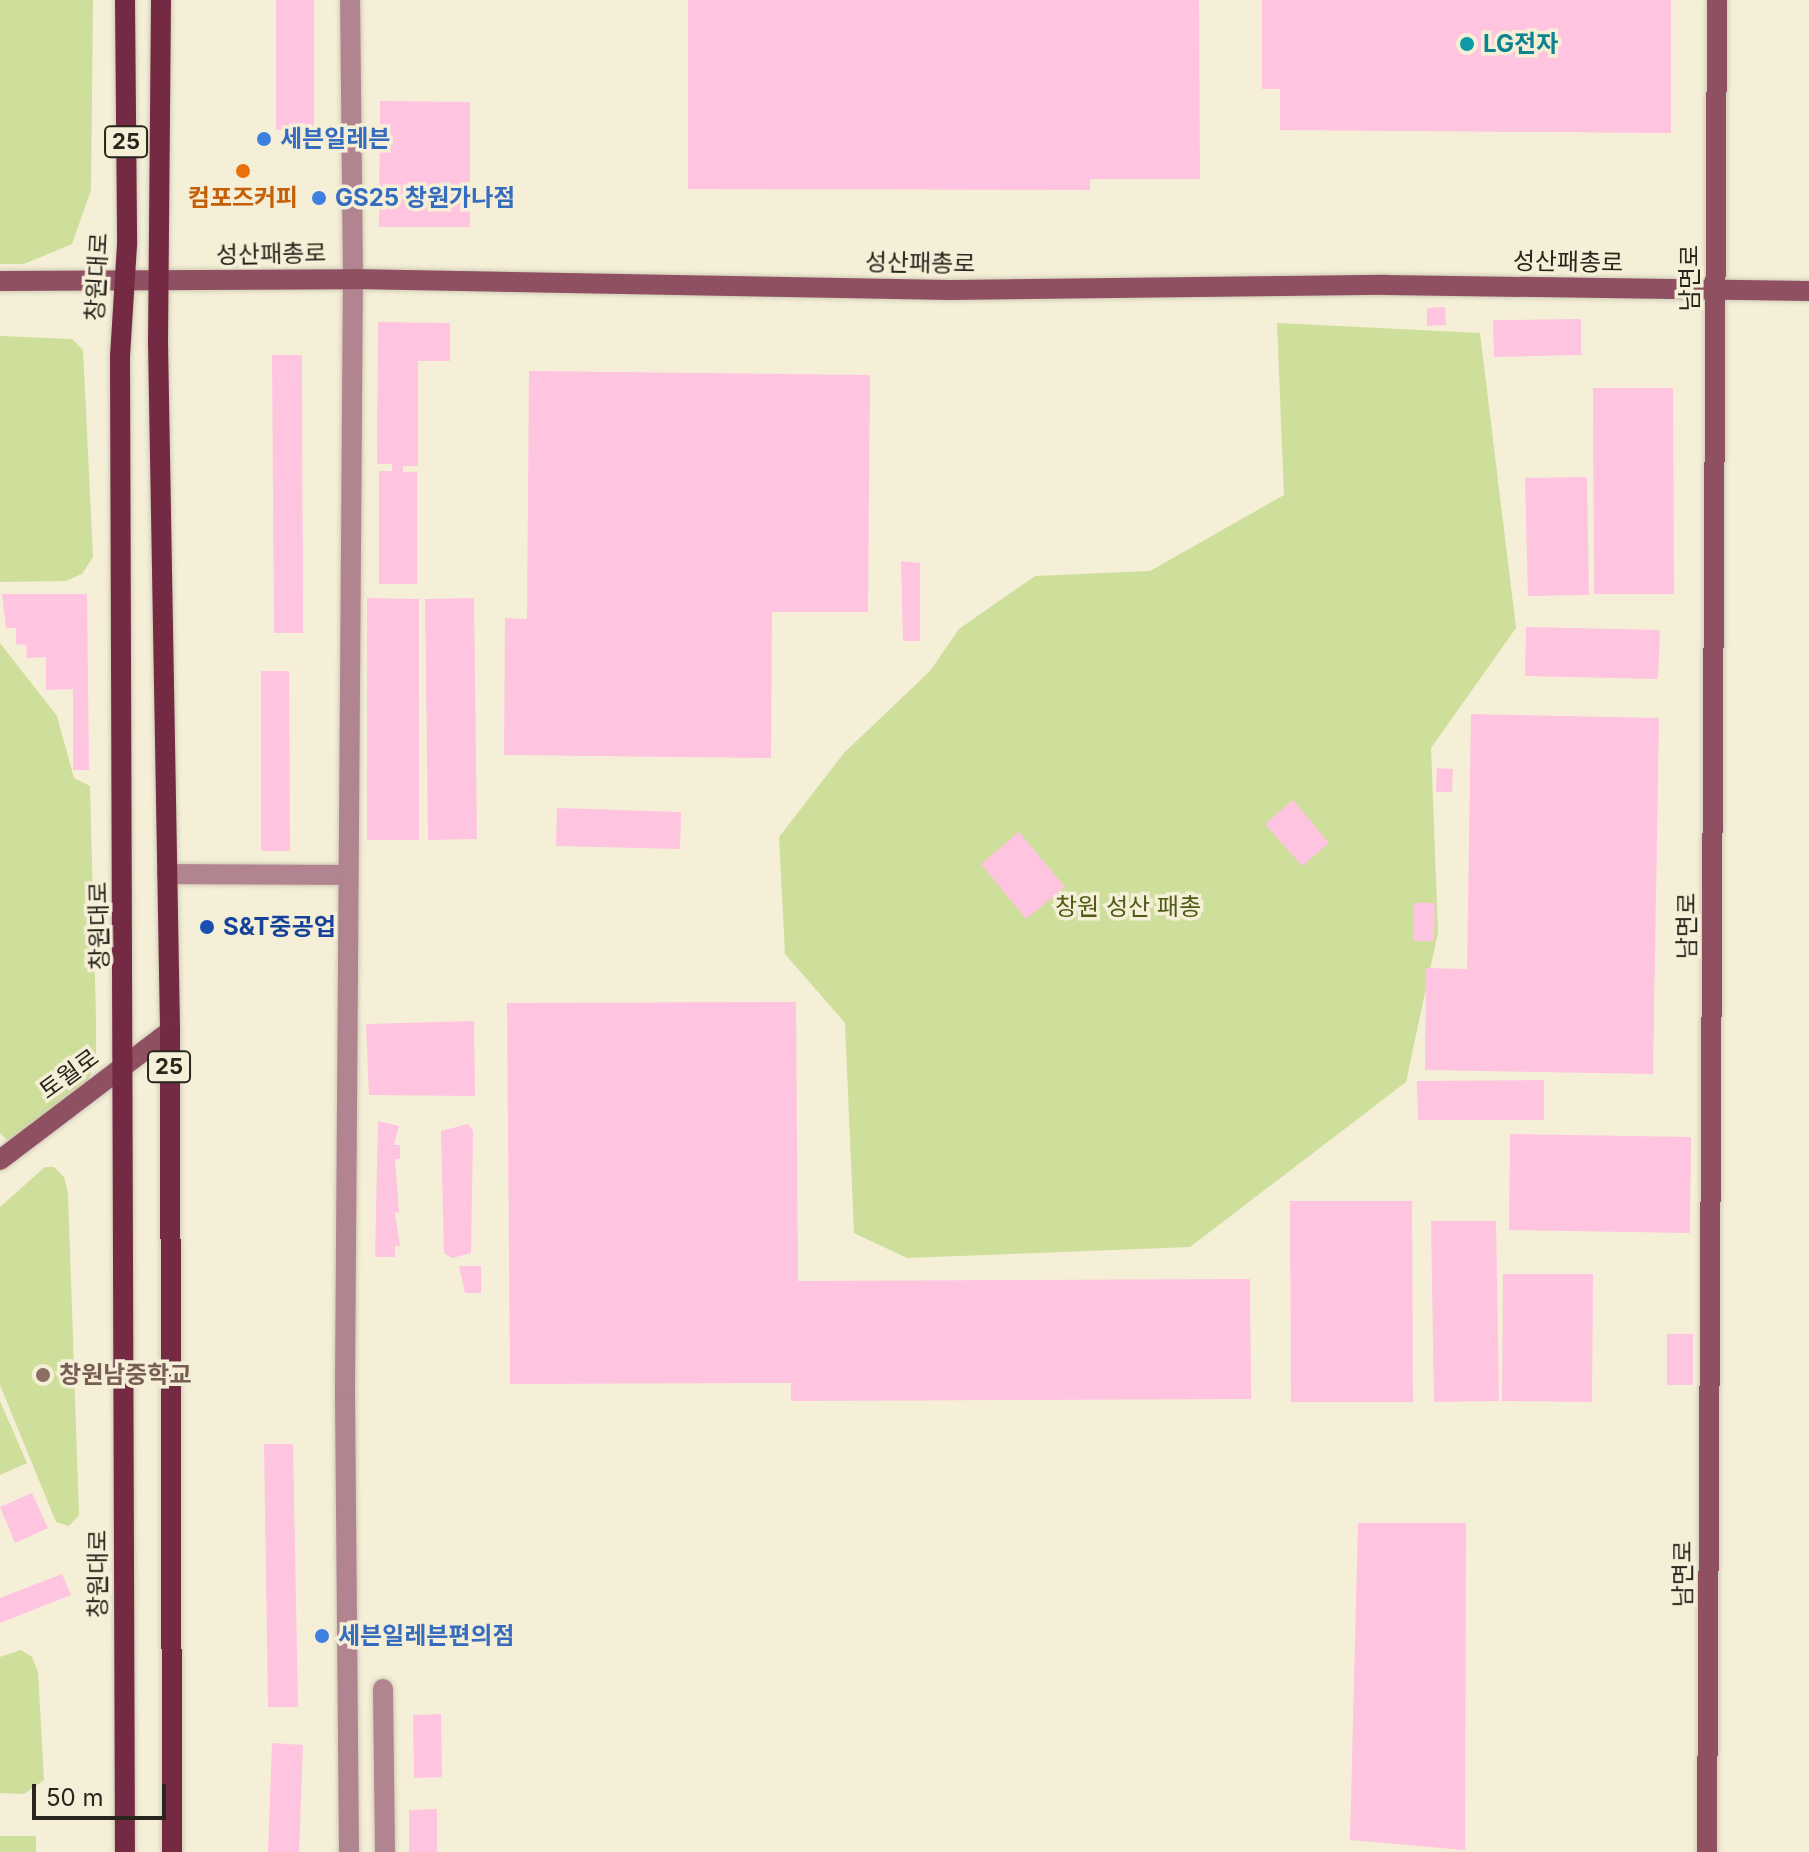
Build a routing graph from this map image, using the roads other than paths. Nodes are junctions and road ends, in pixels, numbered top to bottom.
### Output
1 (125, 0) edge
2 (161, 0) edge
3 (350, 0) edge
4 (1717, 0) edge
5 (353, 279) junction
6 (0, 281) edge
7 (160, 282) junction
8 (123, 283) junction
9 (1716, 291) junction
10 (1809, 291) edge
11 (167, 874) junction
12 (347, 875) junction
13 (170, 1031) junction
14 (125, 1065) junction
15 (0, 1160) edge
16 (383, 1689) dead end
17 (125, 1852) edge
18 (172, 1852) edge
19 (349, 1852) edge
20 (385, 1852) edge
21 (1707, 1852) edge

1 - 8 main road, 창원대로 / 25
2 - 7 main road, 25
3 - 5 street
4 - 9 street, 남면로
5 - 7 street, 성산패총로
5 - 9 street, 성산패총로
5 - 12 street
6 - 8 street, 성산패총로
7 - 8 street, 성산패총로
7 - 11 main road, 25
8 - 14 main road, 창원대로 / 25
9 - 10 street, 성산패총로
9 - 21 street, 남면로
11 - 12 street
11 - 13 main road, 25
12 - 19 street
13 - 14 street, 토월로
13 - 18 main road, 25
14 - 15 street, 토월로
14 - 17 main road, 창원대로 / 25
16 - 20 street

